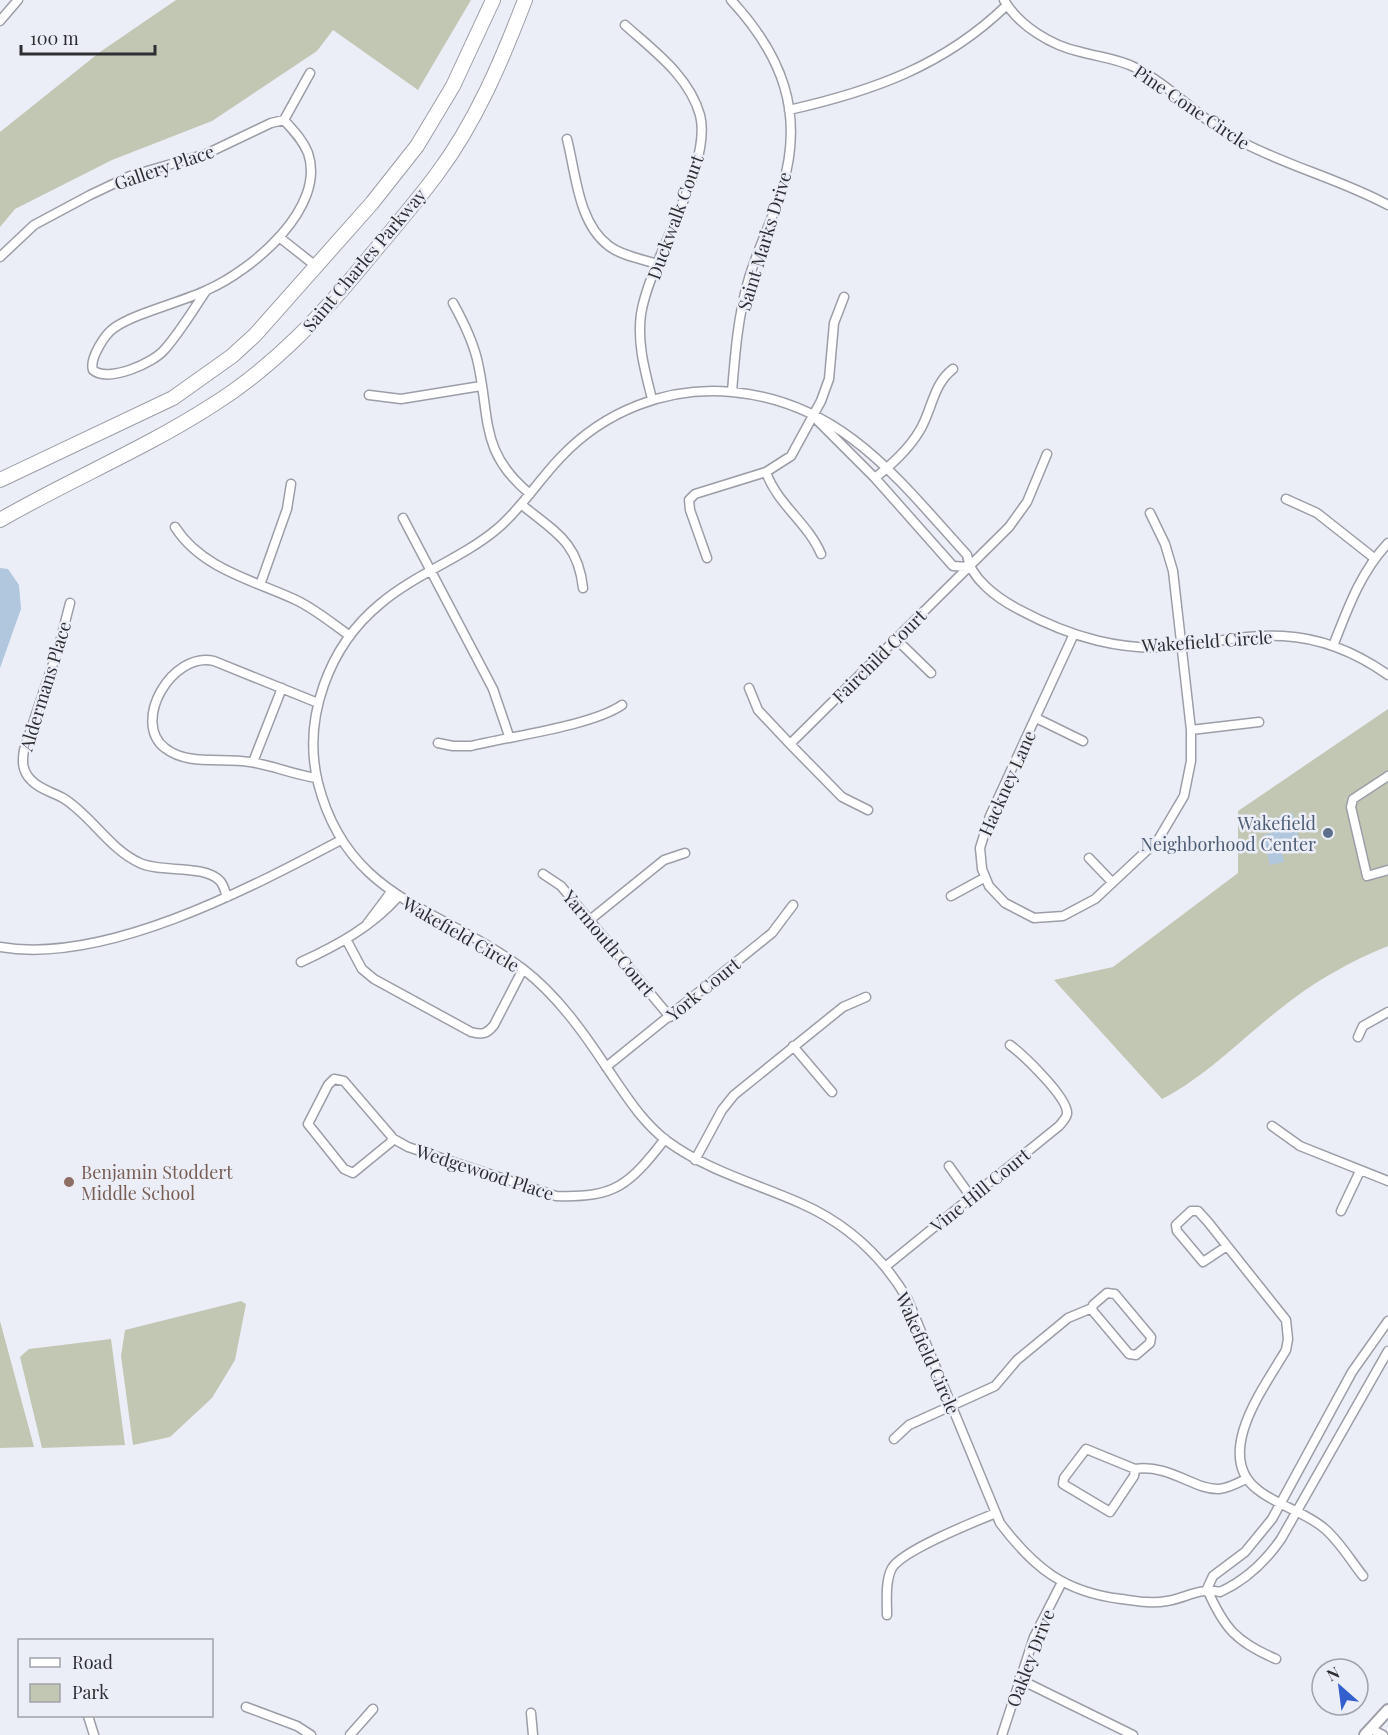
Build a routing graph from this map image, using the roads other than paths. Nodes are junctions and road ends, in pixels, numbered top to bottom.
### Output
1 (18, 0) edge
2 (493, 0) edge
3 (525, 0) edge
4 (731, 0) edge
5 (1005, 2) edge
6 (0, 21) edge
7 (626, 25) dead end
8 (310, 73) dead end
9 (789, 110) junction
10 (284, 120) junction
11 (567, 139) dead end
12 (1388, 205) edge
13 (279, 237) junction
14 (0, 257) edge
15 (657, 264) junction
16 (317, 267) junction
17 (206, 291) junction
18 (844, 297) dead end
19 (453, 303) dead end
20 (953, 369) dead end
21 (481, 386) junction
22 (732, 392) junction
23 (369, 395) dead end
24 (652, 399) junction
25 (813, 416) junction
26 (1047, 454) dead end
27 (888, 467) junction
28 (766, 472) junction
29 (875, 478) junction
30 (0, 480) edge
31 (291, 484) dead end
32 (530, 494) junction
33 (1286, 499) dead end
34 (522, 505) junction
35 (1150, 513) dead end
36 (403, 518) dead end
37 (0, 520) edge
38 (175, 527) dead end
39 (1388, 543) edge
40 (821, 554) dead end
41 (707, 558) dead end
42 (1374, 558) junction
43 (969, 567) junction
44 (431, 571) junction
45 (260, 585) junction
46 (583, 588) dead end
47 (70, 603) dead end
48 (350, 636) junction
49 (1073, 636) junction
50 (896, 639) junction
51 (1180, 646) junction
52 (1333, 646) junction
53 (931, 673) dead end
54 (1388, 675) edge
55 (282, 688) junction
56 (750, 688) dead end
57 (318, 703) junction
58 (622, 705) dead end
59 (1036, 718) junction
60 (1260, 722) dead end
61 (1191, 730) junction
62 (509, 736) junction
63 (1083, 741) dead end
64 (438, 742) dead end
65 (790, 744) junction
66 (253, 762) junction
67 (1388, 776) edge
68 (317, 778) junction
69 (868, 810) dead end
70 (341, 840) junction
71 (685, 853) dead end
72 (1089, 858) dead end
73 (1388, 870) edge
74 (543, 874) dead end
75 (984, 878) junction
76 (1112, 882) junction
77 (395, 894) junction
78 (951, 896) dead end
79 (227, 897) junction
80 (793, 905) dead end
81 (591, 919) junction
82 (347, 941) junction
83 (0, 947) edge
84 (302, 962) dead end
85 (523, 969) junction
86 (866, 997) dead end
87 (1388, 1012) edge
88 (670, 1017) junction
89 (1358, 1037) dead end
90 (1010, 1045) dead end
91 (793, 1046) junction
92 (606, 1067) junction
93 (832, 1092) dead end
94 (1272, 1126) dead end
95 (392, 1138) junction
96 (665, 1139) junction
97 (695, 1160) junction
98 (949, 1166) dead end
99 (1360, 1171) junction
100 (1388, 1181) edge
101 (971, 1197) junction
102 (1341, 1211) dead end
103 (1227, 1246) junction
104 (885, 1267) junction
105 (1092, 1308) junction
106 (1388, 1321) edge
107 (1388, 1351) edge
108 (952, 1406) junction
109 (894, 1440) dead end
110 (1135, 1469) junction
111 (1246, 1479) junction
112 (1281, 1504) junction
113 (1298, 1512) junction
114 (996, 1513) junction
115 (1363, 1576) dead end
116 (1061, 1584) junction
117 (1207, 1589) junction
118 (887, 1615) dead end
119 (1276, 1659) dead end
120 (1019, 1679) junction
121 (246, 1707) dead end
122 (373, 1709) dead end
123 (1388, 1710) edge
124 (531, 1713) dead end
125 (88, 1717) edge
126 (1368, 1732) edge
127 (94, 1735) edge
128 (311, 1735) edge
129 (350, 1735) edge
130 (533, 1735) edge
131 (1002, 1735) edge
132 (1133, 1735) edge
133 (1383, 1735) edge

1 - 6 street
2 - 16 main road, Saint Charles Parkway
3 - 37 main road, Saint Charles Parkway
4 - 9 street, Saint Marks Drive
5 - 9 street
5 - 12 street, Pine Cone Circle
7 - 15 street, Duckwalk Court
8 - 10 street
9 - 22 street, Saint Marks Drive
10 - 13 street
10 - 14 street, Gallery Place
11 - 15 street
13 - 16 street
13 - 17 street
15 - 24 street, Duckwalk Court
16 - 30 main road, Saint Charles Parkway
17 - 17 street
18 - 25 street
19 - 21 street
20 - 27 street
21 - 23 street
21 - 32 street
22 - 24 street, Wakefield Circle
22 - 25 street, Wakefield Circle
24 - 32 street, Wakefield Circle
25 - 27 street, Wakefield Circle
25 - 28 street
25 - 29 street, Wakefield Circle
26 - 43 street, Fairchild Court
27 - 29 street
27 - 43 street, Wakefield Circle
28 - 40 street
28 - 41 street
29 - 43 street, Wakefield Circle
31 - 45 street
32 - 34 street, Wakefield Circle
33 - 42 street
34 - 44 street, Wakefield Circle
34 - 46 street
35 - 51 street
36 - 44 street
38 - 45 street
39 - 42 street
42 - 52 street
43 - 49 street, Wakefield Circle
43 - 50 street, Fairchild Court
44 - 48 street, Wakefield Circle
44 - 62 street
45 - 48 street
47 - 79 street, Aldermans Place
48 - 57 street, Wakefield Circle
49 - 51 street, Wakefield Circle
49 - 59 street, Hackney Lane
50 - 53 street
50 - 65 street, Fairchild Court
51 - 52 street, Wakefield Circle
51 - 61 street
52 - 54 street, Wakefield Circle
55 - 57 street
55 - 66 street
55 - 66 street
56 - 65 street
57 - 68 street, Wakefield Circle
58 - 62 street
59 - 63 street
59 - 75 street, Hackney Lane
60 - 61 street
61 - 76 street
62 - 64 street
65 - 69 street
66 - 68 street
67 - 73 street
68 - 70 street, Wakefield Circle
70 - 77 street, Wakefield Circle
70 - 79 street
71 - 81 street
72 - 76 street
74 - 81 street, Yarmouth Court
75 - 76 street
75 - 78 street
77 - 82 street
77 - 85 street, Wakefield Circle
79 - 83 street
80 - 88 street, York Court
81 - 88 street, Yarmouth Court
82 - 84 street
82 - 85 street
85 - 92 street, Wakefield Circle
86 - 91 street
87 - 89 street
88 - 92 street, York Court
90 - 101 street, Vine Hill Court
91 - 93 street
91 - 97 street
92 - 96 street, Wakefield Circle
94 - 99 street
95 - 95 street, Wedgewood Place
95 - 96 street, Wedgewood Place
96 - 97 street, Wakefield Circle
97 - 104 street, Wakefield Circle
98 - 101 street
99 - 100 street
99 - 102 street
101 - 104 street, Vine Hill Court
103 - 103 street
103 - 111 street
104 - 108 street, Wakefield Circle
105 - 105 street
105 - 108 street
106 - 112 street
107 - 113 street, Wakefield Circle
108 - 109 street
108 - 114 street, Wakefield Circle
110 - 110 street
110 - 111 street
111 - 112 street
112 - 113 street
112 - 117 street
113 - 115 street
113 - 117 street, Wakefield Circle
114 - 116 street, Wakefield Circle
114 - 118 street
116 - 117 street, Wakefield Circle
116 - 120 street, Oakley Drive
117 - 119 street
120 - 131 street, Oakley Drive
120 - 132 street
121 - 128 street
122 - 129 street
123 - 126 street
124 - 130 street
125 - 127 street
126 - 133 street

